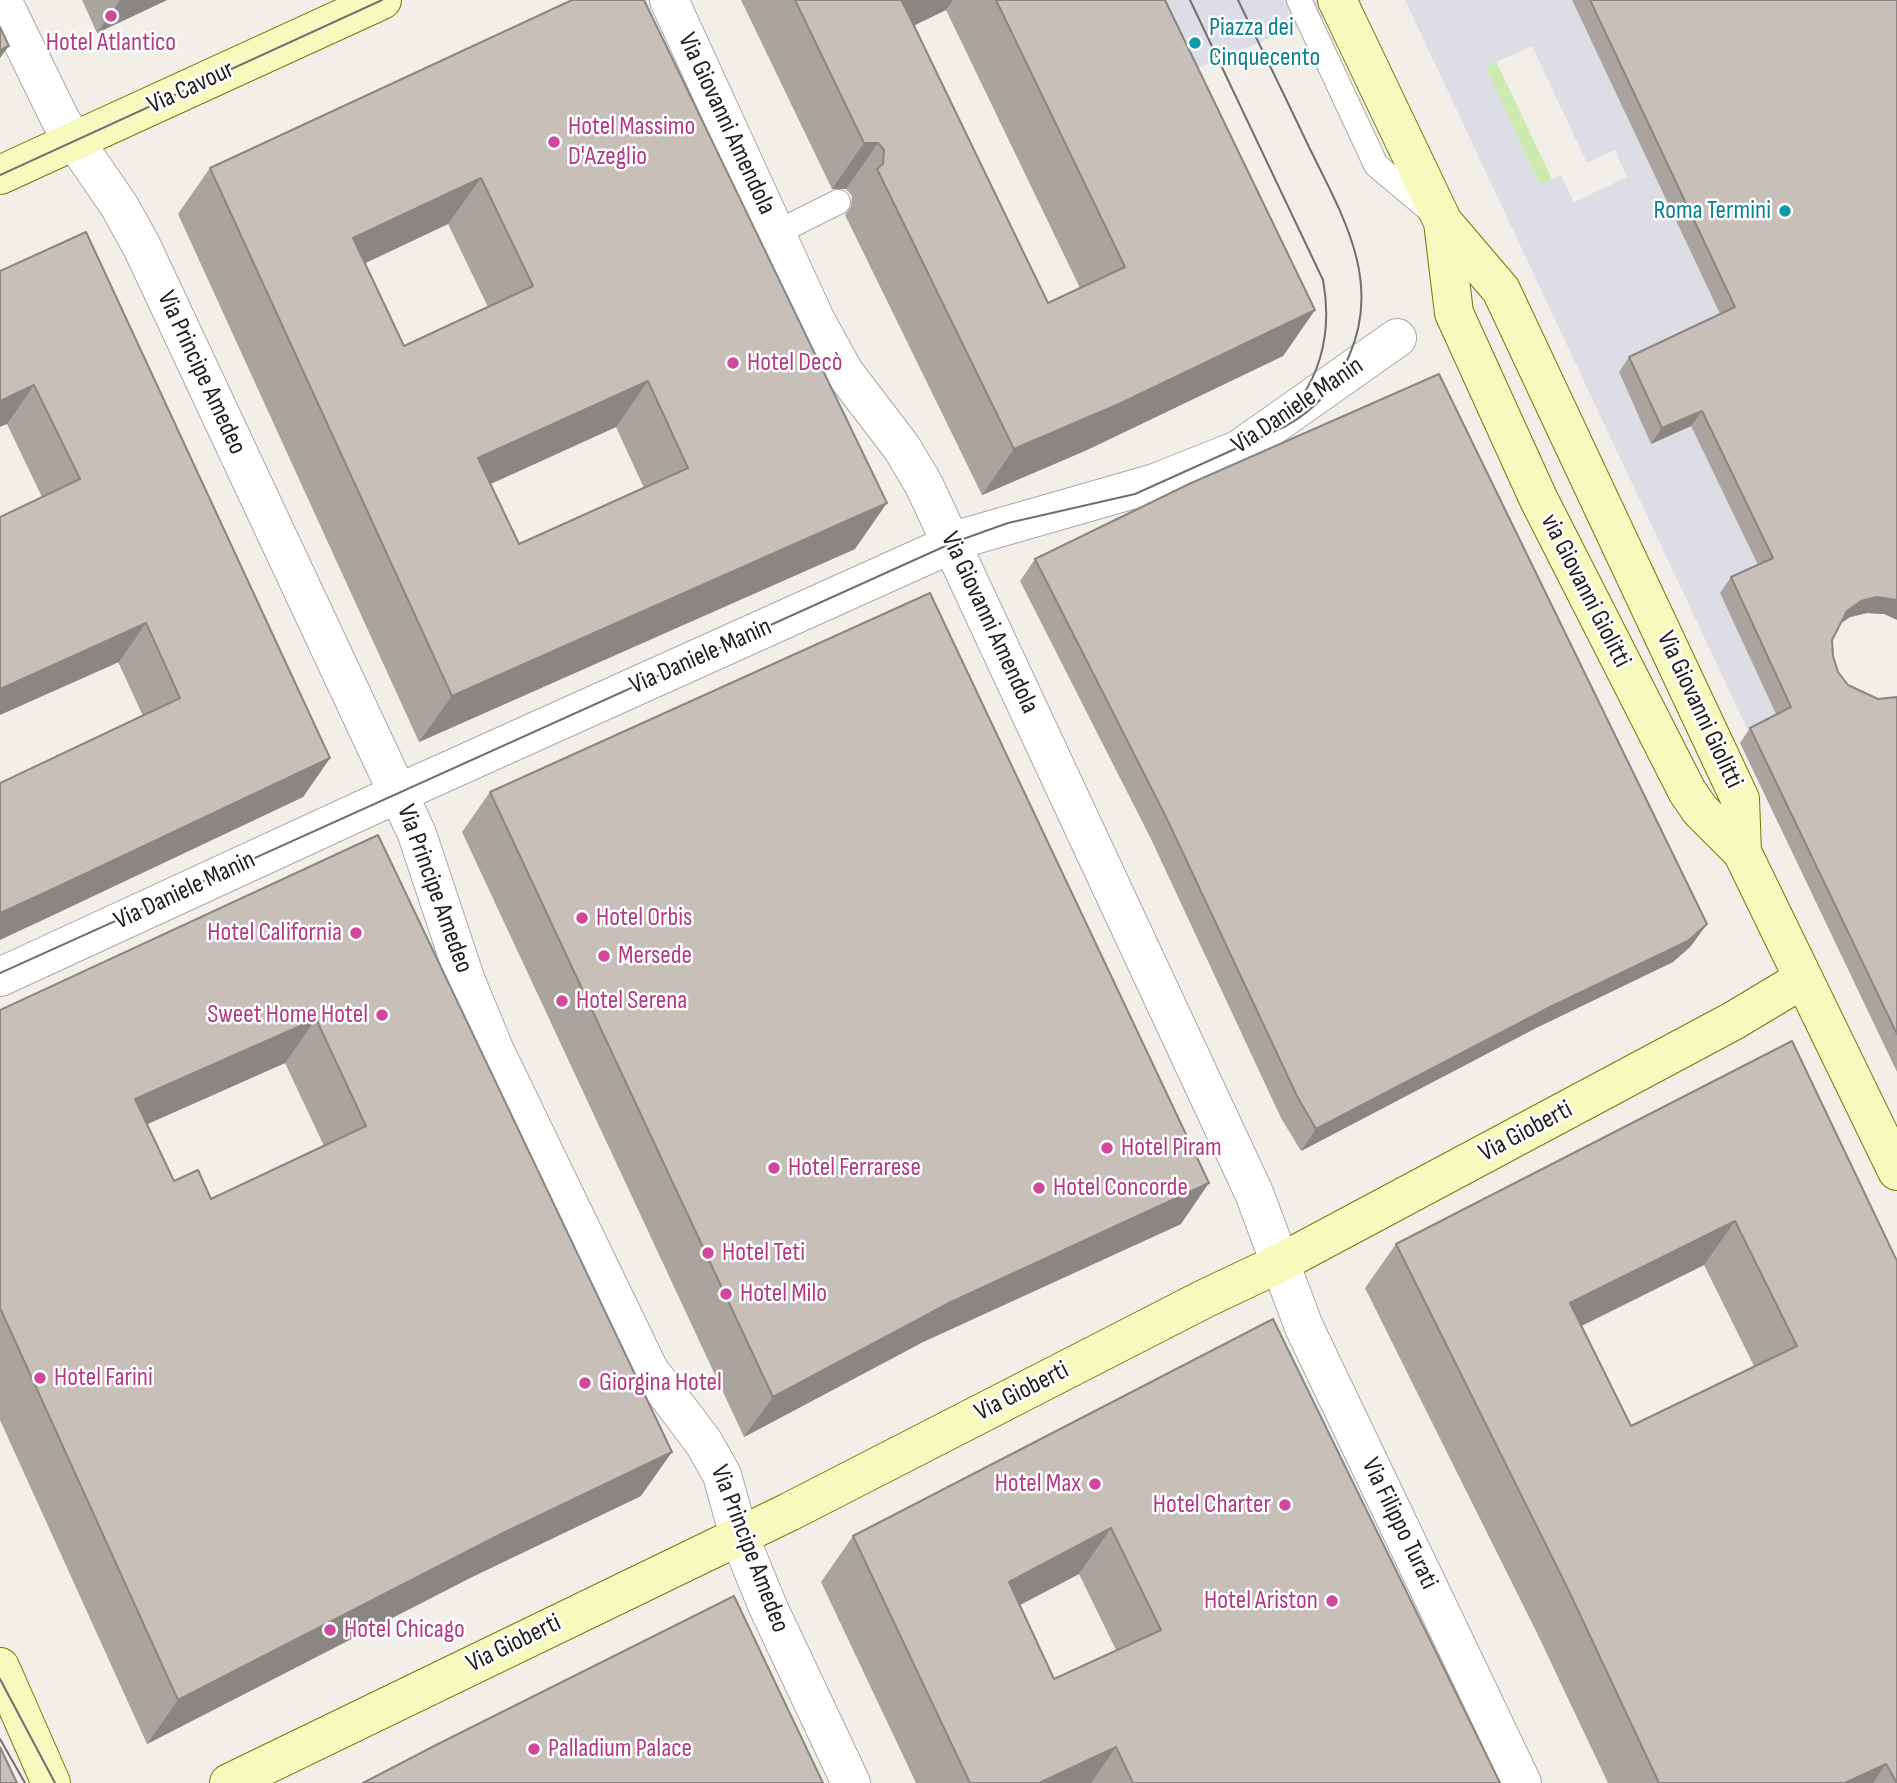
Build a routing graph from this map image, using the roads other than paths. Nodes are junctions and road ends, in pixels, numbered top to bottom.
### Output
1 (2, 0) edge
2 (382, 0) edge
3 (669, 0) edge
4 (1299, 0) edge
5 (1337, 0) edge
6 (74, 141) junction
7 (0, 175) edge
8 (838, 202) dead end
9 (1443, 222) junction
10 (776, 233) junction
11 (1397, 338) dead end
12 (952, 543) junction
13 (398, 793) junction
14 (1742, 852) junction
15 (0, 977) edge
16 (1803, 979) junction
17 (1897, 1171) edge
18 (1280, 1263) junction
19 (739, 1536) junction
20 (0, 1667) edge
21 (51, 1775) edge
22 (229, 1783) edge
23 (851, 1783) edge
24 (1522, 1783) edge

1 - 6 street, Via Principe Amedeo
2 - 6 main road, Via Cavour
3 - 10 street, Via Giovanni Amendola
4 - 9 lane
5 - 9 main road
6 - 7 main road, Via Cavour
6 - 13 street, Via Principe Amedeo
8 - 10 lane
9 - 14 main road, Via Giovanni Giolitti
9 - 14 main road, via Giovanni Giolitti
10 - 12 street, Via Giovanni Amendola
11 - 12 street, Via Daniele Manin
12 - 13 street, Via Daniele Manin
12 - 18 street, Via Giovanni Amendola
13 - 15 street, Via Daniele Manin
13 - 19 street, Via Principe Amedeo
14 - 16 main road, Via Giovanni Giolitti
16 - 17 main road, Via Giovanni Giolitti
16 - 18 main road, Via Gioberti
18 - 19 main road, Via Gioberti
18 - 24 street, Via Filippo Turati
19 - 22 main road, Via Gioberti
19 - 23 street, Via Principe Amedeo
20 - 21 main road

